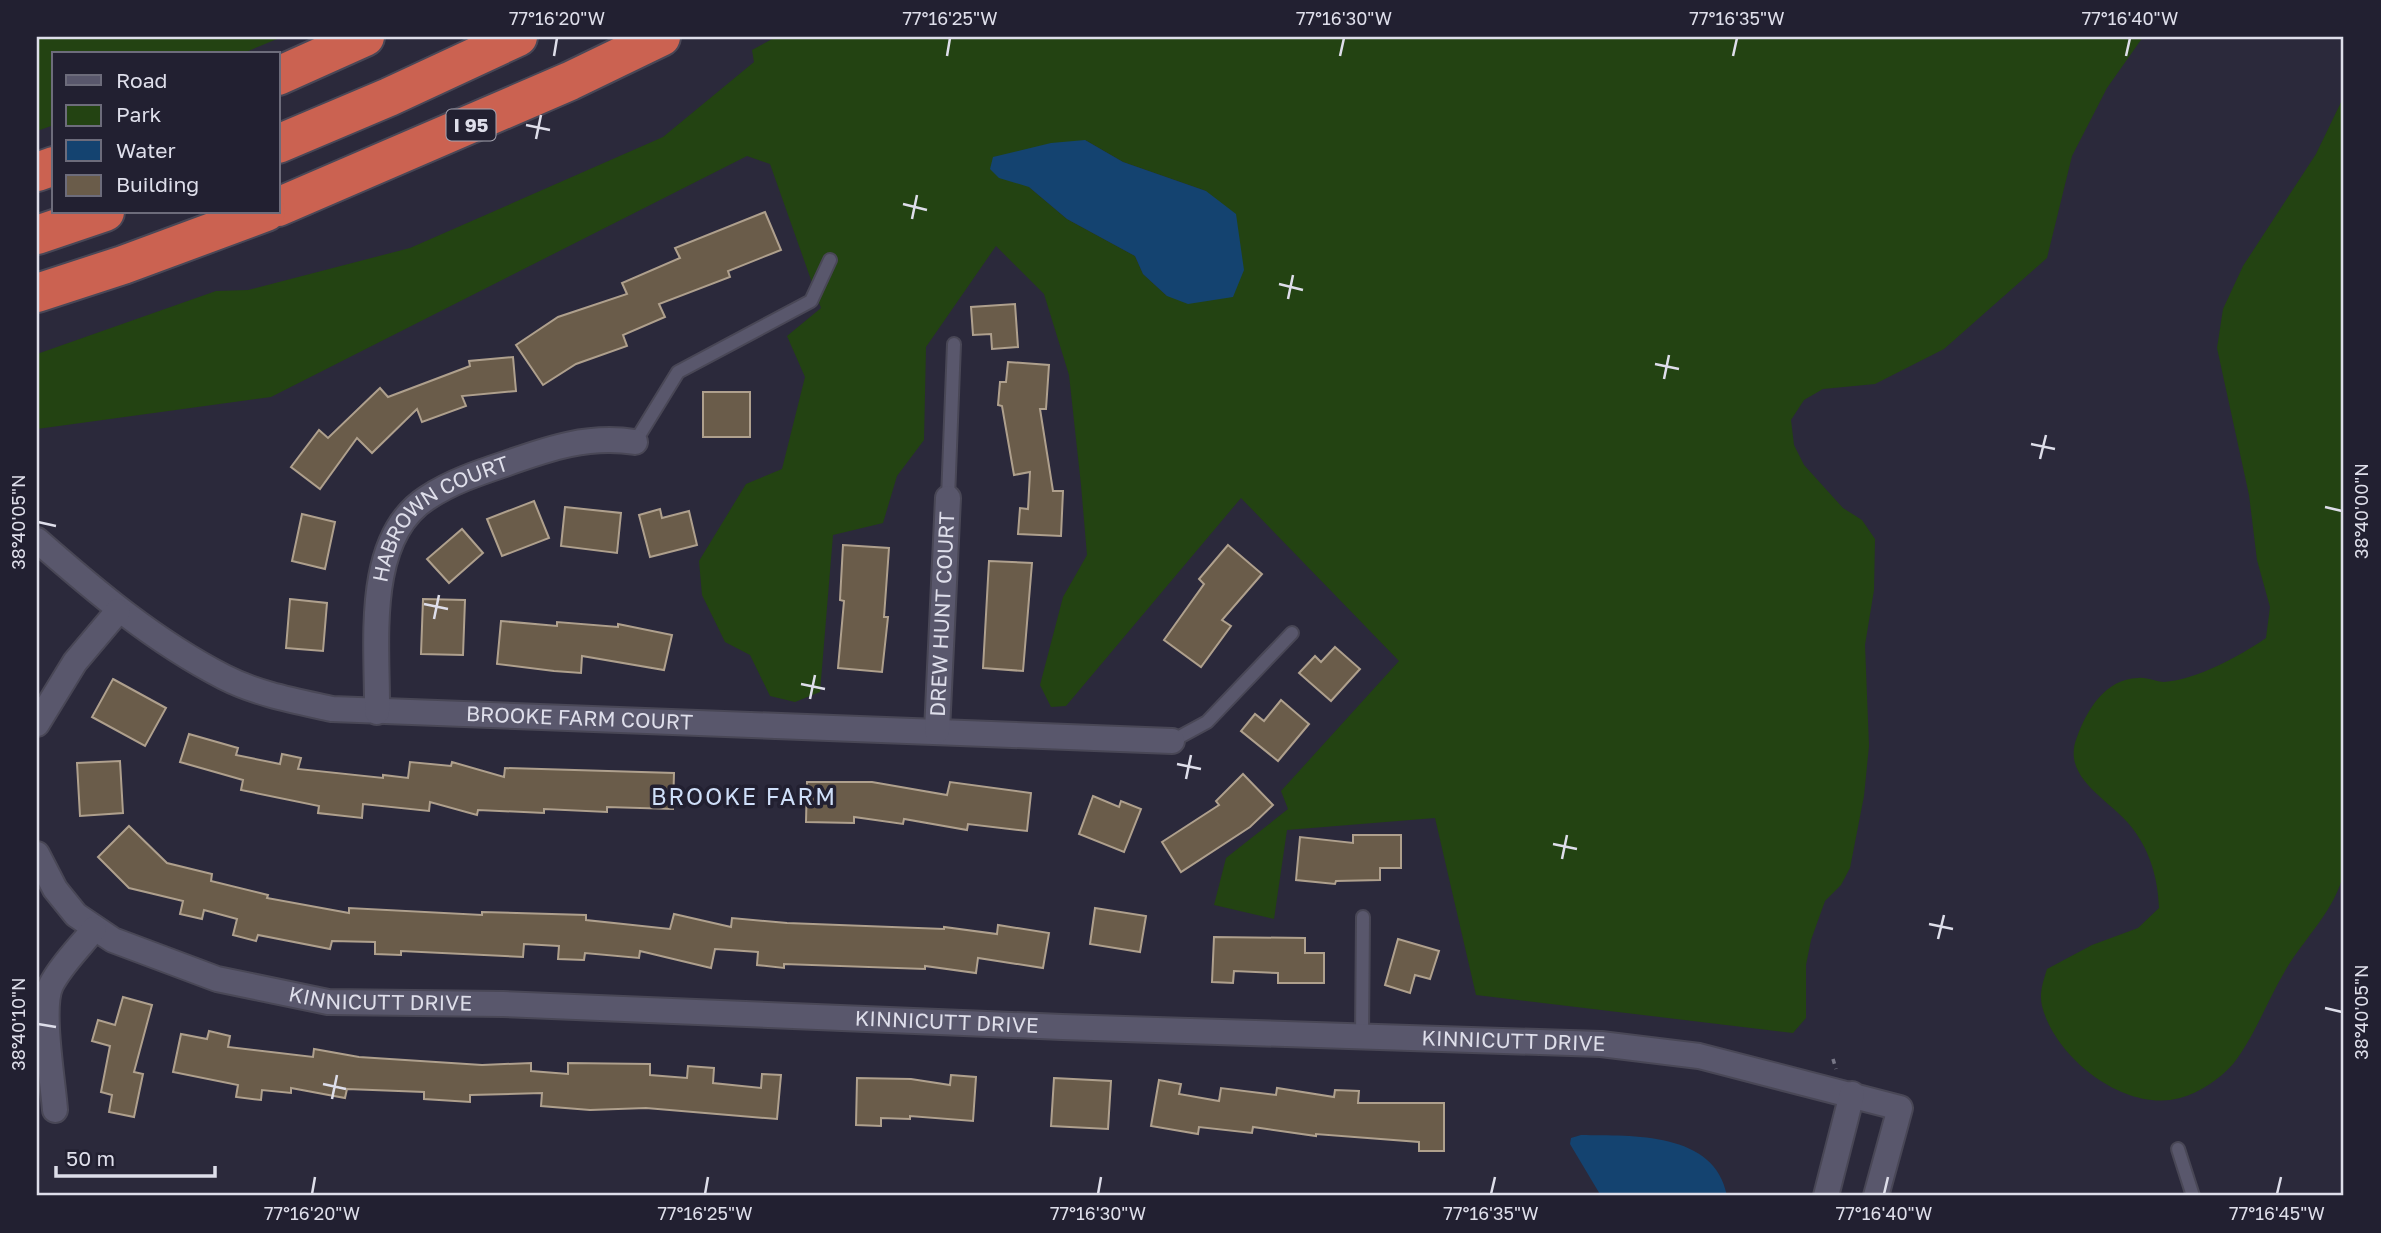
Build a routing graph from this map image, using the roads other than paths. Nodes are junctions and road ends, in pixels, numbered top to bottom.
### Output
1 (366, 37) edge
2 (518, 37) edge
3 (661, 37) edge
4 (280, 75) edge
5 (280, 143) edge
6 (280, 206) edge
7 (99, 214) edge
8 (261, 214) edge
9 (37, 235) edge
10 (830, 260) dead end
11 (37, 293) edge
12 (954, 344) dead end
13 (635, 442) joint
14 (948, 498) joint
15 (37, 540) edge
16 (118, 611) junction
17 (1292, 633) dead end
18 (377, 712) junction
19 (37, 723) edge
20 (937, 732) junction
21 (1172, 741) joint
22 (37, 854) edge
23 (1363, 917) dead end
24 (94, 929) junction
25 (1362, 1038) junction
26 (1852, 1094) junction
27 (55, 1110) dead end
28 (2178, 1149) dead end
29 (1826, 1196) edge
30 (1876, 1196) edge
31 (2193, 1196) edge

1 - 4 highway
2 - 5 highway
3 - 6 highway, I 95
7 - 9 highway
8 - 11 highway
10 - 13 lane
12 - 14 lane
13 - 18 street, HABROWN COURT
14 - 20 street, DREW HUNT COURT
15 - 16 street, BROOKE FARM COURT
16 - 18 street, BROOKE FARM COURT
16 - 19 street
17 - 21 lane
18 - 20 street, BROOKE FARM COURT
20 - 21 street, BROOKE FARM COURT
22 - 24 street, KINNICUTT DRIVE
23 - 25 lane
24 - 25 street, KINNICUTT DRIVE
24 - 27 street
25 - 26 street, KINNICUTT DRIVE
26 - 29 street
26 - 30 street, KINNICUTT DRIVE
28 - 31 lane

